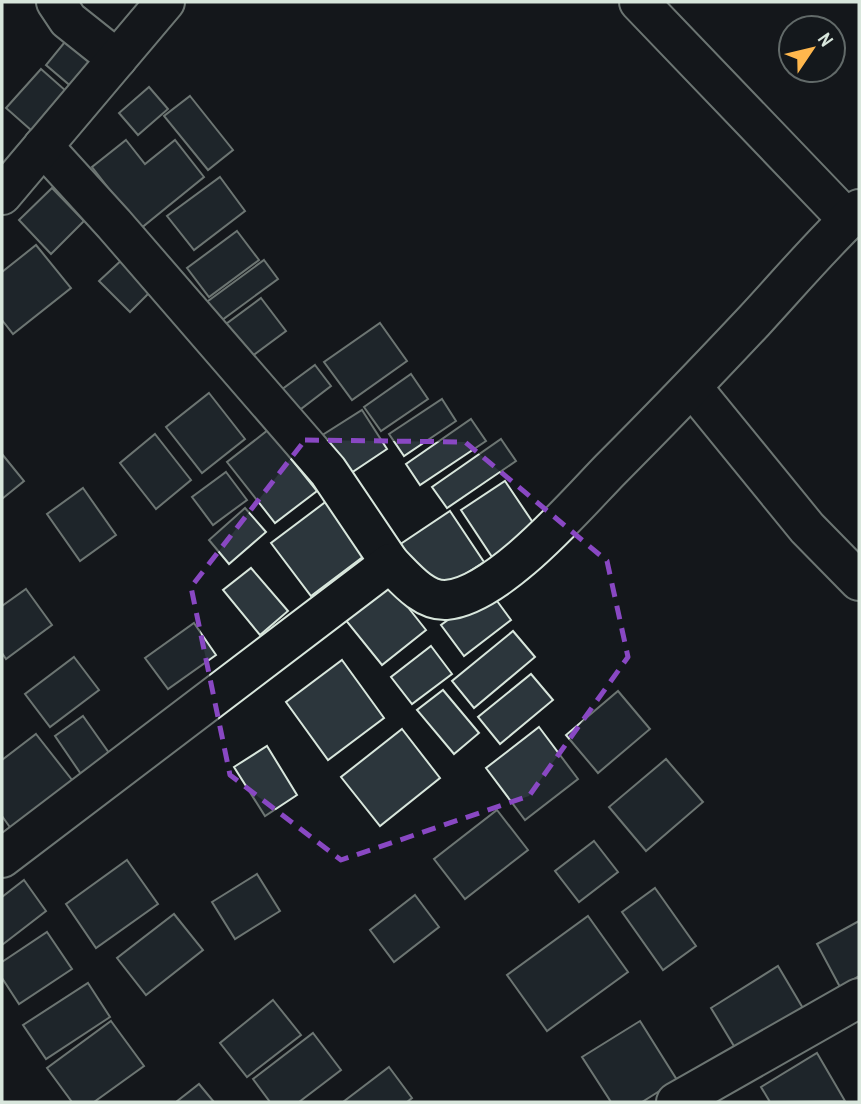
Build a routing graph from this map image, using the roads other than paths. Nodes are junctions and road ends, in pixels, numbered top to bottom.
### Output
1 (56, 2) edge
2 (165, 2) edge
3 (639, 2) edge
4 (117, 59) junction
5 (43, 146) junction
6 (2, 195) edge
7 (853, 214) edge
8 (692, 387) junction
9 (390, 564) junction
10 (859, 581) edge
11 (2, 858) edge
12 (859, 998) edge
13 (676, 1102) edge

1 - 4 street
2 - 4 street
3 - 7 street
4 - 5 street
5 - 6 street
5 - 9 street
7 - 8 street
8 - 9 street
8 - 10 street
9 - 11 street
12 - 13 street

